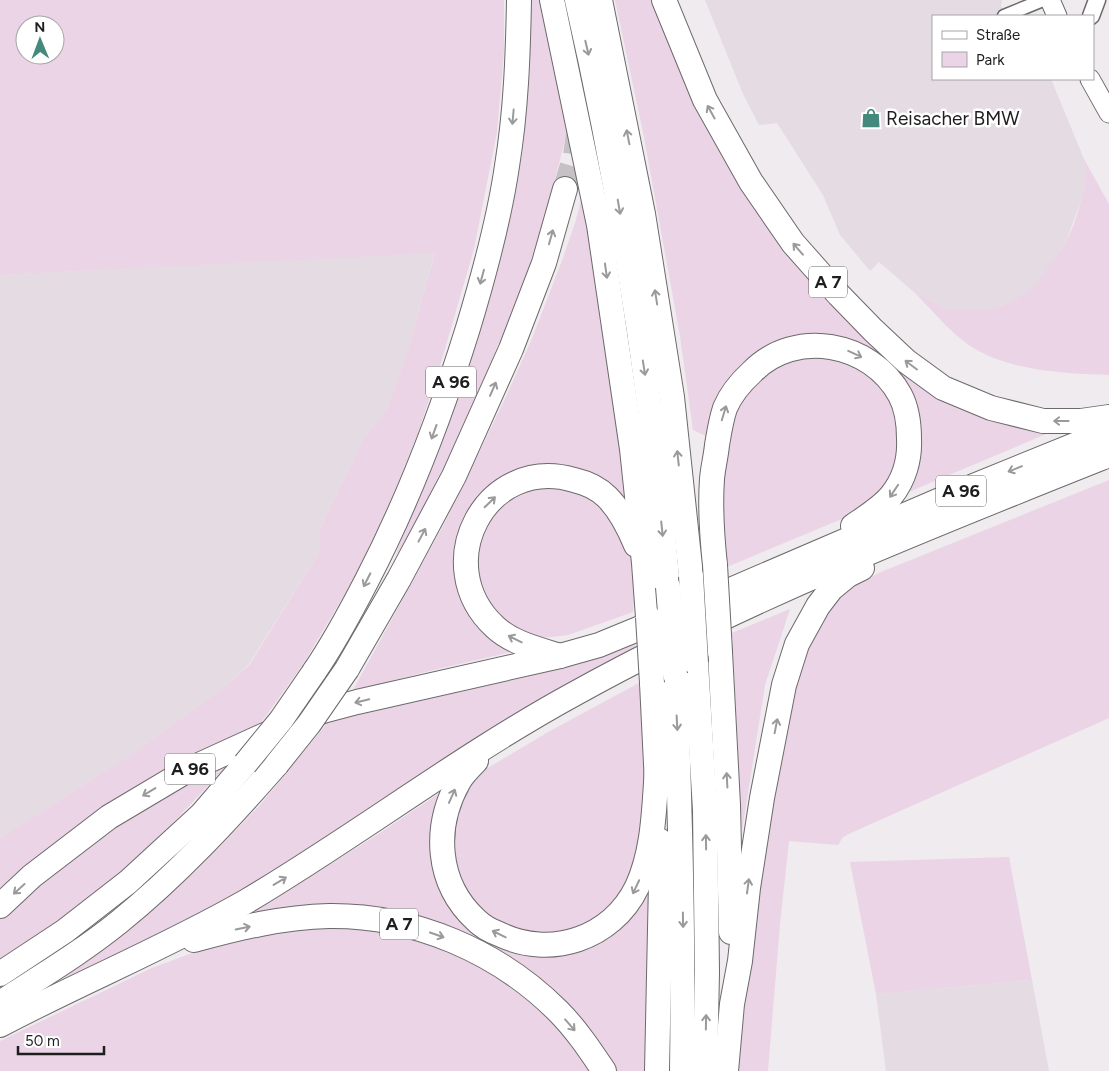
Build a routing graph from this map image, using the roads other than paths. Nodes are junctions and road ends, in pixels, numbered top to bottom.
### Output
1 (519, 0) edge
2 (552, 0) edge
3 (577, 0) edge
4 (600, 0) edge
5 (664, 0) edge
6 (1043, 0) edge
7 (1050, 0) edge
8 (1097, 0) edge
9 (1006, 15) edge
10 (1058, 15) edge
11 (1091, 15) edge
12 (1091, 80) edge
13 (1109, 113) edge
14 (565, 189) tunnel mouth
15 (1109, 417) edge
16 (1109, 432) edge
17 (1109, 455) edge
18 (930, 528) junction
19 (814, 553) junction
20 (644, 563) junction
21 (560, 656) junction
22 (498, 739) junction
23 (657, 768) junction
24 (0, 906) edge
25 (145, 954) junction
26 (0, 974) edge
27 (0, 1003) edge
28 (732, 1004) junction
29 (0, 1025) edge
30 (604, 1071) edge
31 (657, 1071) edge
32 (682, 1071) edge
33 (705, 1071) edge
34 (726, 1071) edge

1 -> 26 highway, A 96, bridge
2 -> 20 highway
3 -> 32 highway, bridge
33 -> 4 highway, bridge
15 -> 5 highway, A 7
6 - 9 street
7 - 10 main road
8 - 11 street
12 - 13 main road
27 -> 14 highway, bridge
16 -> 19 highway, A 96
17 - 18 highway, A 96
18 - 22 highway, A 96
28 -> 18 highway
19 - 21 highway, A 96
28 -> 19 highway, A 96, bridge
21 -> 20 highway
20 - 23 highway, bridge
21 -> 24 highway, A 96
23 -> 22 highway, A 96
25 -> 22 highway, A 96
23 - 31 highway
25 - 29 highway, A 96
25 -> 30 highway, A 7
28 - 34 highway

